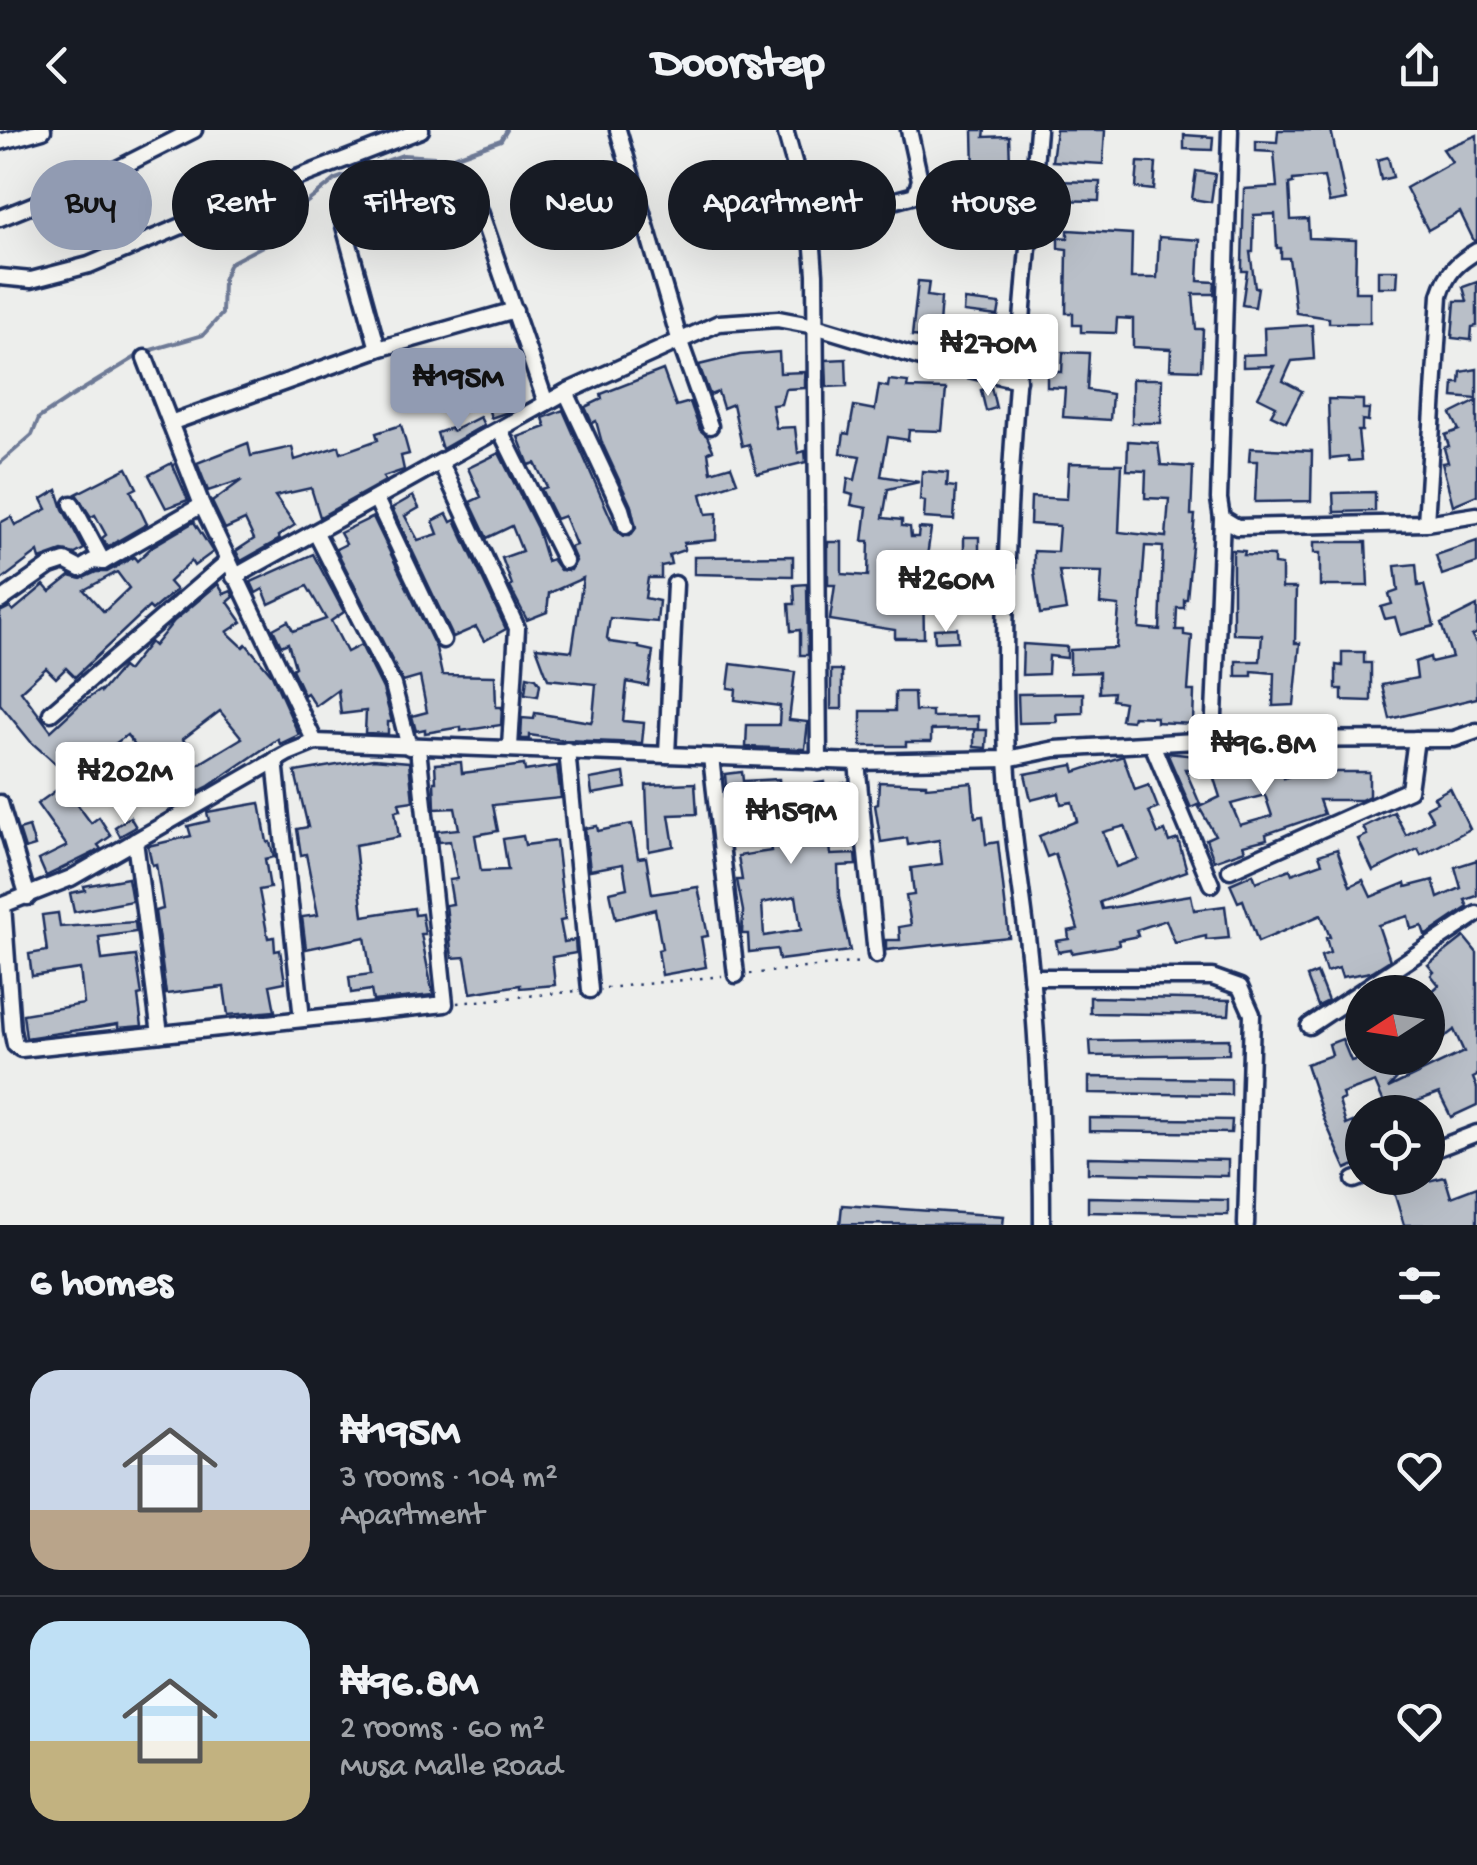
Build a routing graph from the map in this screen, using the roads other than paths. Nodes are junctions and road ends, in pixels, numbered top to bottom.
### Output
1 (43, 130) edge
2 (194, 130) edge
3 (421, 130) edge
4 (618, 130) edge
5 (785, 130) edge
6 (909, 130) edge
7 (1038, 130) edge
8 (1230, 130) edge
9 (0, 142) edge
10 (793, 160) edge
11 (896, 200) edge
12 (0, 218) edge
13 (490, 240) edge
14 (351, 250) edge
15 (811, 250) edge
16 (1477, 251) edge
17 (0, 277) edge
18 (514, 310) junction
19 (815, 326) junction
20 (680, 342) junction
21 (378, 349) junction
22 (145, 358) dead end
23 (1018, 380) junction
24 (566, 392) junction
25 (546, 403) junction
26 (170, 423) junction
27 (710, 426) dead end
28 (500, 430) junction
29 (441, 464) junction
30 (376, 499) junction
31 (72, 504) dead end
32 (202, 505) junction
33 (1477, 515) edge
34 (1222, 518) junction
35 (1426, 522) junction
36 (626, 526) dead end
37 (316, 534) junction
38 (228, 561) junction
39 (565, 561) dead end
40 (103, 562) junction
41 (234, 577) junction
42 (675, 584) dead end
43 (0, 601) edge
44 (442, 640) dead end
45 (51, 714) dead end
46 (1477, 731) edge
47 (1416, 739) junction
48 (1213, 740) junction
49 (315, 742) junction
50 (1152, 744) junction
51 (414, 748) junction
52 (510, 748) junction
53 (567, 750) junction
54 (667, 755) junction
55 (710, 757) junction
56 (1007, 759) junction
57 (275, 760) junction
58 (819, 762) junction
59 (857, 762) junction
60 (0, 803) edge
61 (136, 842) junction
62 (1230, 870) dead end
63 (1211, 884) dead end
64 (28, 897) junction
65 (2, 906) edge
66 (1477, 914) edge
67 (876, 955) road end
68 (736, 975) road end
69 (1032, 977) junction
70 (590, 990) road end
71 (302, 1020) junction
72 (1310, 1026) dead end
73 (160, 1034) junction
74 (1477, 1133) edge
75 (1445, 1145) edge
76 (1042, 1225) edge
77 (1246, 1225) edge

1 - 9 street
2 - 12 street
3 - 17 street
4 - 20 street
5 - 10 street
6 - 11 street
7 - 23 street
8 - 34 street
13 - 18 street
14 - 21 street
15 - 19 street
16 - 35 street
18 - 21 street
18 - 25 street
19 - 20 street
19 - 23 street
19 - 58 street
20 - 24 street
20 - 27 street
21 - 26 street
22 - 26 street
23 - 56 street
24 - 25 street
24 - 36 street
25 - 28 street
26 - 32 street
28 - 29 street
28 - 39 street
29 - 30 street
29 - 52 street
30 - 37 street
30 - 44 street
31 - 40 street
32 - 38 street
32 - 40 street
33 - 35 street
34 - 35 street
34 - 48 street
37 - 41 street
37 - 51 street
38 - 41 street
38 - 45 street
40 - 43 street
41 - 49 street
42 - 54 street
46 - 47 street
47 - 48 street
47 - 62 street
48 - 50 street
49 - 51 street
49 - 57 street
50 - 56 street
50 - 63 street
51 - 52 street
51 - 71 street
52 - 53 street
53 - 54 street
53 - 70 street
54 - 55 street
55 - 58 street
55 - 68 street
56 - 59 street
56 - 69 street
57 - 61 street
57 - 71 street
58 - 59 street
59 - 67 street
60 - 64 street
61 - 64 street
61 - 73 street
64 - 65 street
65 - 73 street
66 - 72 street
69 - 76 street
69 - 77 street
71 - 73 street
74 - 75 street

